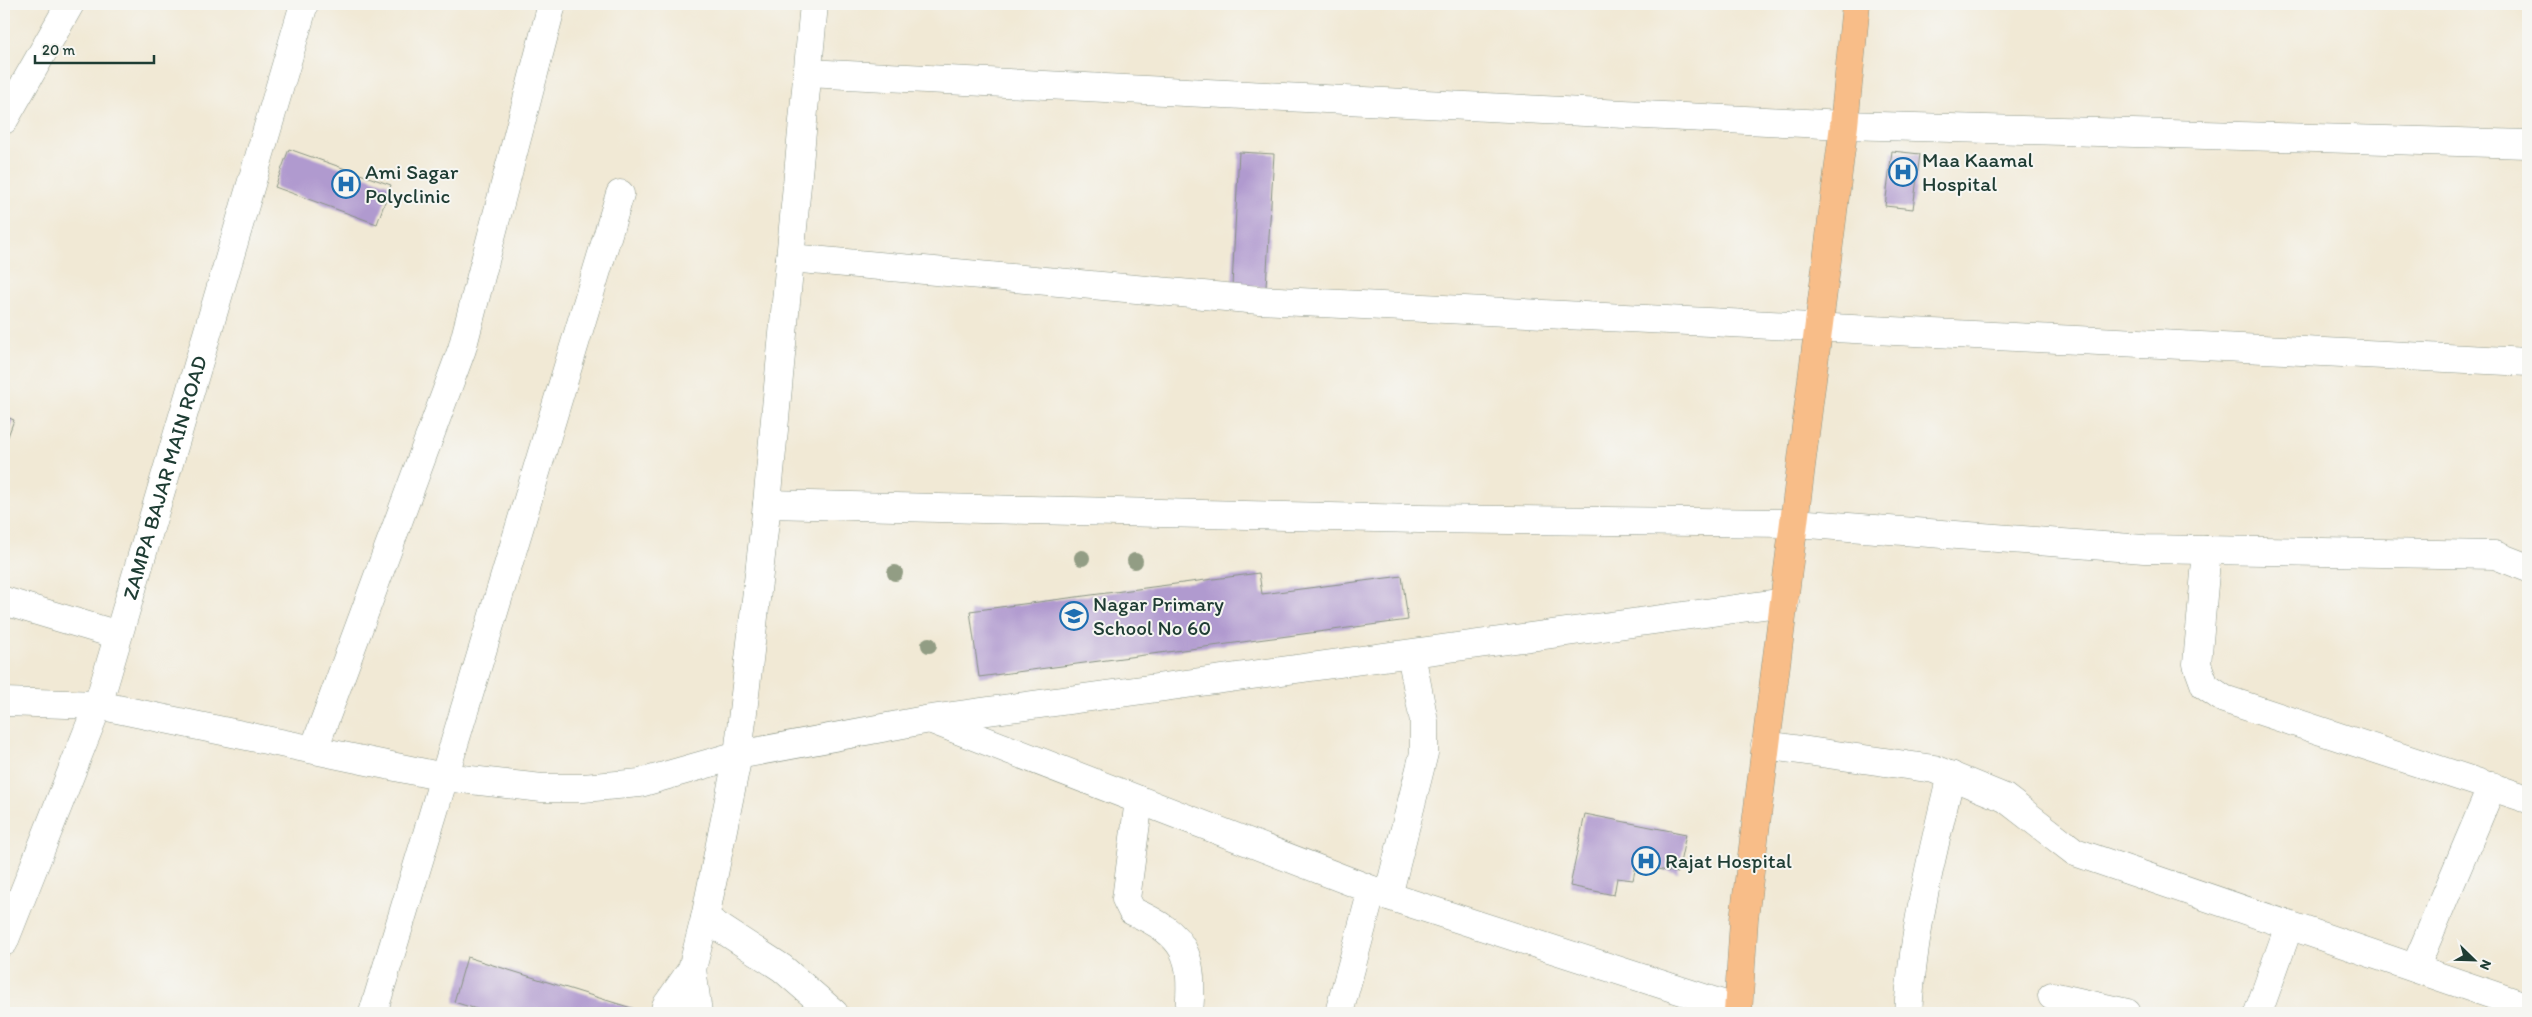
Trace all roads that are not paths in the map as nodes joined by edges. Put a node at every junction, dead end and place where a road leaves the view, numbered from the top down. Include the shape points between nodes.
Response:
1 (70, 4) edge
2 (304, 4) edge
3 (552, 4) edge
4 (814, 4) edge
5 (1856, 4) edge
6 (807, 73) junction
7 (5, 116) edge
8 (1844, 125) junction
9 (2528, 144) edge
10 (620, 194) dead end
11 (790, 258) junction
12 (1819, 327) junction
13 (2528, 362) edge
14 (767, 504) junction
15 (1796, 524) junction
16 (2207, 550) junction
17 (2528, 568) edge
18 (4, 601) edge
19 (1785, 602) junction
20 (118, 635) junction
21 (1411, 654) junction
22 (4, 702) edge
23 (98, 705) junction
24 (930, 719) junction
25 (1766, 745) junction
26 (314, 749) junction
27 (738, 755) junction
28 (1951, 775) junction
29 (444, 777) junction
30 (2492, 786) junction
31 (2528, 799) edge
32 (1139, 800) junction
33 (1380, 893) junction
34 (704, 918) junction
35 (2289, 926) junction
36 (4, 942) edge
37 (2415, 968) junction
38 (692, 969) junction
39 (2052, 996) dead end
40 (2528, 1008) edge
41 (1738, 1011) edge
42 (373, 1013) edge
43 (664, 1013) edge
44 (698, 1013) edge
45 (834, 1013) edge
46 (1189, 1013) edge
47 (1340, 1013) edge
48 (1908, 1013) edge
49 (2127, 1013) edge
50 (2258, 1013) edge

1 - 7 street
2 - 20 street, ZAMPA BAJAR MAIN ROAD
3 - 26 street via 462,350
4 - 6 street
5 - 8 main road
6 - 8 street
6 - 11 street
8 - 9 street
8 - 12 main road
10 - 29 street
11 - 12 street via 1259,300
11 - 14 street
12 - 13 street
12 - 15 main road
14 - 15 street
14 - 27 street
15 - 16 street via 2144,549
15 - 19 main road
16 - 17 street via 2494,555
16 - 30 street via 2197,664 2205,686 2224,699
18 - 20 street
19 - 21 street
19 - 25 main road
20 - 23 street, ZAMPA BAJAR MAIN ROAD
21 - 24 street
21 - 33 street via 1424,721 1424,753
22 - 23 street
23 - 26 street
23 - 36 street, ZAMPA BAJAR MAIN ROAD
24 - 27 street
24 - 32 street
25 - 28 street via 1934,769
25 - 41 main road via 1744,919
26 - 29 street
27 - 29 street via 640,782 583,788 542,788
27 - 34 street
28 - 35 street via 2005,798 2075,852
28 - 48 street via 1914,944
29 - 42 street
30 - 31 street
30 - 37 street
32 - 33 street
32 - 46 street via 1126,899 1132,911 1175,936 1186,956 1192,980
33 - 41 street
33 - 47 street
34 - 38 street
34 - 45 street via 782,968
35 - 37 street
35 - 50 street
37 - 40 street
38 - 43 street
38 - 44 street
39 - 49 street

